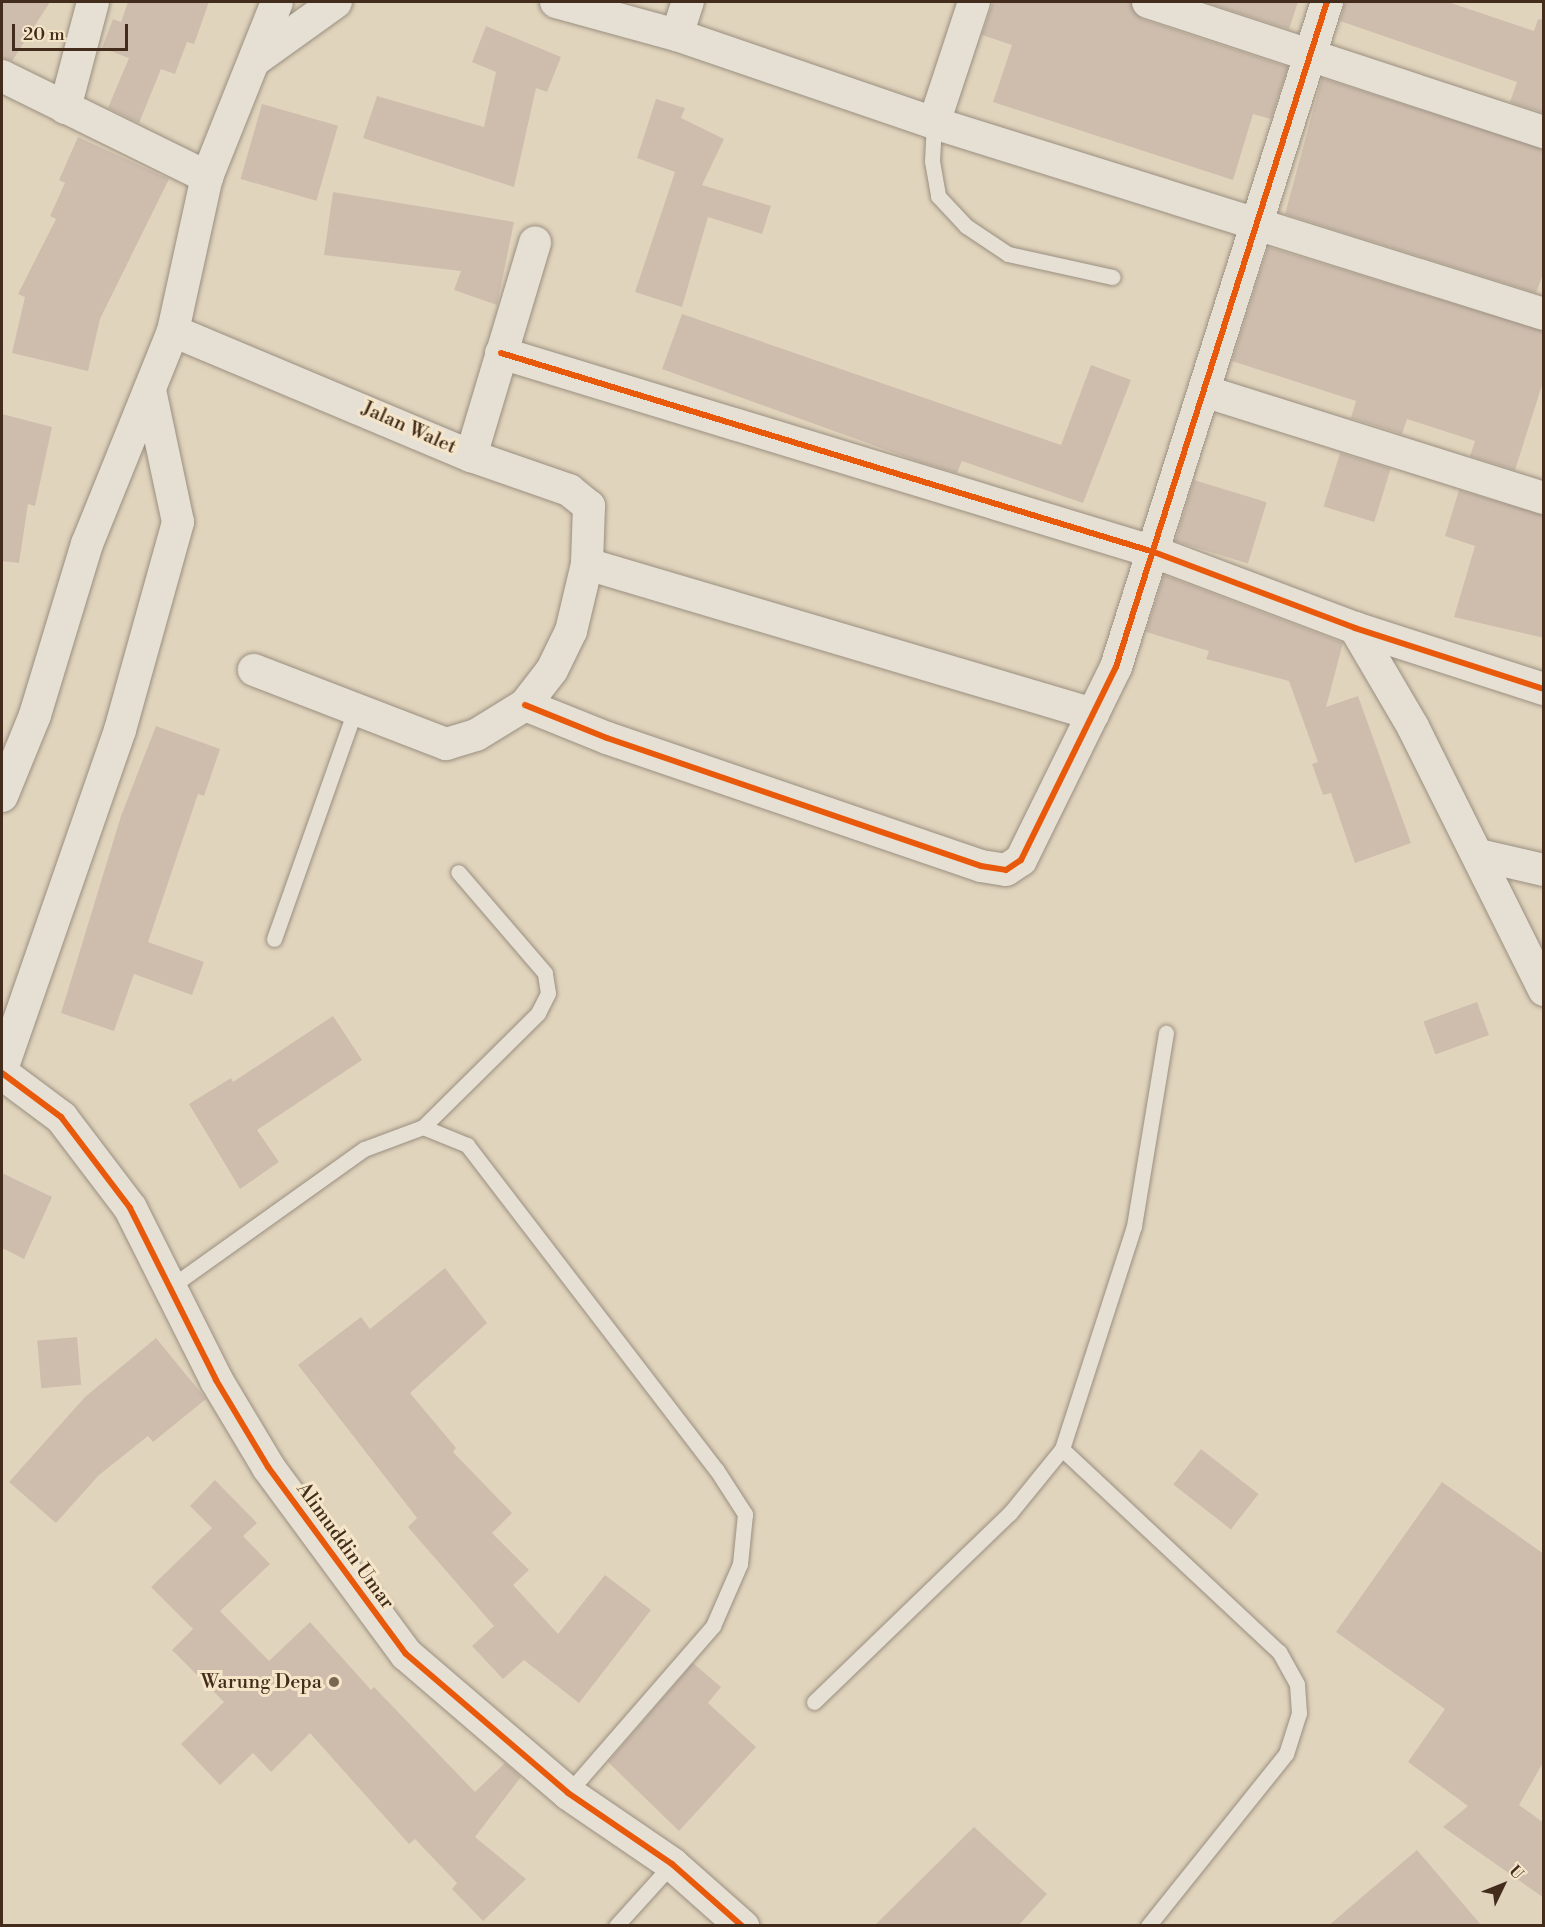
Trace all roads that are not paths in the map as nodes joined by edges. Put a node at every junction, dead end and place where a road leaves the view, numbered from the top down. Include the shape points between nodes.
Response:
1 (93, 2) edge
2 (277, 2) edge
3 (336, 2) edge
4 (556, 2) edge
5 (688, 2) edge
6 (974, 2) edge
7 (1148, 2) edge
8 (1328, 2) edge
9 (677, 35) junction
10 (258, 58) junction
11 (1310, 58) junction
12 (2, 76) edge
13 (65, 108) junction
14 (934, 123) junction
15 (1544, 132) edge
16 (207, 177) junction
17 (1256, 222) junction
18 (535, 242) dead end
19 (1113, 277) dead end
20 (1544, 314) edge
21 (173, 331) junction
22 (501, 353) junction
23 (150, 390) junction
24 (1204, 391) junction
25 (471, 456) junction
26 (1544, 498) edge
27 (1154, 552) junction
28 (588, 564) junction
29 (1355, 628) junction
30 (254, 670) dead end
31 (1544, 689) edge
32 (525, 705) junction
33 (355, 710) junction
34 (1094, 714) junction
35 (2, 796) edge
36 (1479, 855) junction
37 (1544, 870) edge
38 (458, 872) dead end
39 (274, 939) dead end
40 (1544, 990) edge
41 (1166, 1033) dead end
42 (2, 1071) edge
43 (423, 1127) junction
44 (169, 1288) junction
45 (1062, 1449) junction
46 (814, 1702) dead end
47 (568, 1793) junction
48 (672, 1864) junction
49 (616, 1926) edge
50 (742, 1926) edge
51 (1148, 1926) edge

1 - 13 street
2 - 10 street
3 - 10 street
4 - 9 street
5 - 9 street
6 - 14 street
7 - 11 street
8 - 11 street
9 - 14 street
10 - 16 street
11 - 15 street
11 - 17 street
12 - 13 street
13 - 16 street
14 - 17 street
14 - 19 lane via 932,161 938,196 966,226 1008,254
16 - 21 street
17 - 20 street
17 - 24 street
18 - 22 street
21 - 23 street
21 - 25 street, Jalan Walet
22 - 25 street
22 - 27 street
23 - 35 street via 87,544 35,715
23 - 42 street via 178,522 120,729
24 - 26 street
24 - 27 street
25 - 28 street, Jalan Walet via 584,499 589,506
27 - 29 street
27 - 34 street via 1116,667
28 - 32 street, Jalan Walet via 571,631 552,670
28 - 34 street
29 - 31 street
29 - 36 street
30 - 33 street
32 - 33 street via 476,735 446,744
32 - 34 street via 607,738 1006,870 1021,860
33 - 39 lane
36 - 37 street
36 - 40 street
38 - 43 lane via 545,973 548,993 538,1012
41 - 45 lane via 1134,1226
42 - 44 street, Alimuddin Umar via 61,1117 130,1208
43 - 44 lane via 364,1149
43 - 47 lane via 467,1145 716,1468 745,1514 740,1564 713,1626
44 - 47 street, Alimuddin Umar via 268,1467 365,1604 414,1662
45 - 46 lane via 1010,1514
45 - 51 lane via 1279,1652 1297,1684 1299,1713 1286,1754
47 - 48 street, Alimuddin Umar
48 - 49 lane
48 - 50 street, Alimuddin Umar

